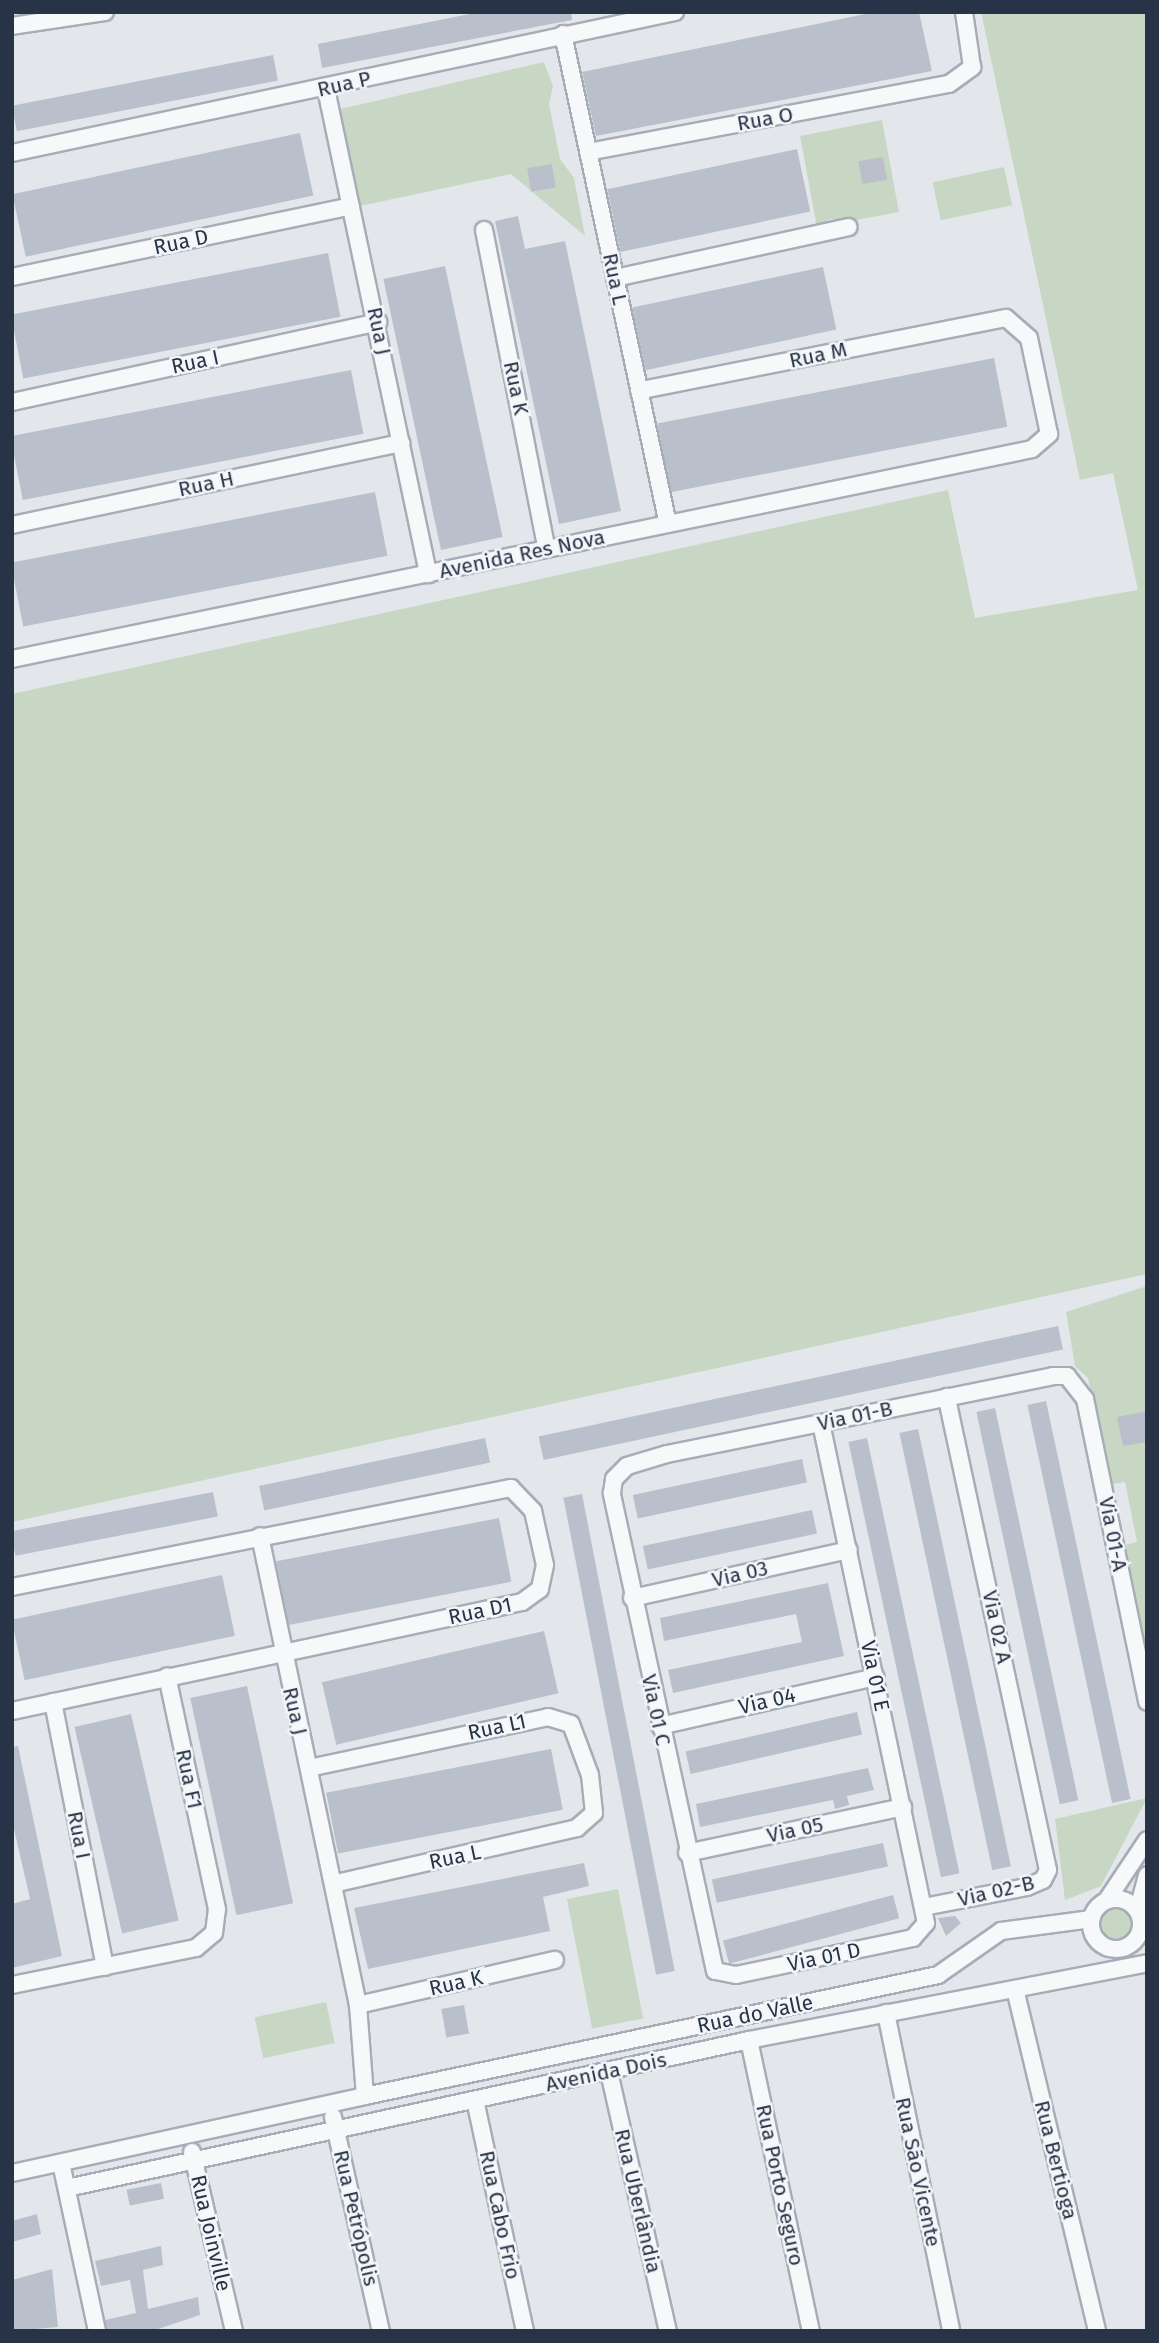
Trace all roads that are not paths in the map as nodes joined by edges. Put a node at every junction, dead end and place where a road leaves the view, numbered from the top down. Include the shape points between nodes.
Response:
1 (105, 12) edge
2 (674, 12) edge
3 (964, 12) edge
4 (12, 26) edge
5 (563, 34) junction
6 (326, 89) junction
7 (588, 152) junction
8 (12, 153) edge
9 (351, 206) junction
10 (849, 227) dead end
11 (484, 230) dead end
12 (12, 278) edge
13 (615, 278) junction
14 (378, 322) junction
15 (639, 391) junction
16 (12, 402) edge
17 (401, 443) junction
18 (1032, 449) joint
19 (668, 524) junction
20 (12, 525) edge
21 (546, 546) junction
22 (428, 574) junction
23 (12, 659) edge
24 (1063, 1375) joint
25 (947, 1397) junction
26 (821, 1423) junction
27 (647, 1459) joint
28 (260, 1536) junction
29 (849, 1550) junction
30 (12, 1587) edge
31 (632, 1598) junction
32 (282, 1654) junction
33 (167, 1676) junction
34 (875, 1677) junction
35 (53, 1702) junction
36 (1147, 1702) edge
37 (12, 1711) edge
38 (660, 1726) junction
39 (309, 1768) junction
40 (903, 1807) junction
41 (577, 1828) joint
42 (1147, 1840) edge
43 (687, 1853) junction
44 (1047, 1857) joint
45 (1147, 1875) edge
46 (333, 1884) junction
47 (1107, 1900) junction
48 (924, 1907) junction
49 (1142, 1917) edge
50 (1091, 1919) junction
51 (924, 1930) joint
52 (555, 1960) dead end
53 (1147, 1963) edge
54 (105, 1967) junction
55 (721, 1974) joint
56 (12, 1985) edge
57 (1015, 1989) junction
58 (358, 2005) junction
59 (886, 2013) junction
60 (749, 2040) junction
61 (609, 2072) junction
62 (365, 2096) junction
63 (475, 2100) junction
64 (330, 2105) junction
65 (335, 2127) junction
66 (188, 2136) junction
67 (194, 2160) junction
68 (61, 2163) junction
69 (12, 2173) edge
70 (67, 2188) junction
71 (97, 2331) edge
72 (234, 2331) edge
73 (381, 2331) edge
74 (525, 2331) edge
75 (668, 2331) edge
76 (811, 2331) edge
77 (951, 2331) edge
78 (1097, 2331) edge

1 - 4 street
2 - 5 street, Rua P
3 - 7 street, Rua O via 972,67 942,87
5 - 6 street, Rua P
5 - 7 street, Rua L
6 - 8 street, Rua P
6 - 9 street, Rua J
7 - 13 street, Rua L
9 - 12 street, Rua D
9 - 14 street, Rua J
10 - 13 street
11 - 21 street, Rua K
13 - 15 street, Rua L
14 - 16 street, Rua I
14 - 17 street, Rua J
15 - 18 street, Rua M via 998,318 1018,322 1033,350 1049,427 1048,439
15 - 19 street, Rua L
17 - 20 street, Rua H
17 - 22 street, Rua J
18 - 19 street, Avenida Res Nova
19 - 21 street, Avenida Res Nova
21 - 22 street, Avenida Res Nova
22 - 23 street, Avenida Res Nova
24 - 25 street, Via 01-B
24 - 36 street, Via 01-A via 1085,1399
25 - 26 street, Via 01-B
25 - 44 street, Via 02 A
26 - 27 street, Via 01-B
26 - 29 street, Via 01 E
27 - 31 street, Via 01 C via 622,1469 612,1488
28 - 30 street, Rua D1
28 - 32 street, Rua J
28 - 32 street, Rua D1 via 510,1488 526,1498 540,1537 544,1581 522,1602
29 - 31 street, Via 03
29 - 34 street, Via 01 E
31 - 38 street, Via 01 C
32 - 33 street, Rua D1
32 - 39 street, Rua J
33 - 35 street, Rua D1
33 - 54 street, Rua F1 via 217,1921 209,1942
34 - 38 street, Via 04
34 - 40 street, Via 01 E
35 - 37 street, Rua D1
35 - 54 street, Rua I
38 - 43 street, Via 01 C
39 - 41 street, Rua L1 via 564,1718 580,1740 594,1805 592,1816
39 - 46 street, Rua J
40 - 43 street, Via 05
40 - 48 street, Via 01 E
41 - 46 street, Rua L
42 - 47 street
43 - 55 street, Via 01 C via 710,1962
44 - 48 street, Via 02-B via 1046,1876 1039,1883
45 - 49 street
46 - 58 street, Rua J
47 - 49 street via 1124,1899
47 - 50 street
48 - 51 street, Via 01 E
49 - 50 street via 1136,1941 1113,1949 1094,1935
50 - 62 street, Rua do Valle via 995,1933 938,1975
51 - 55 street, Via 01 D via 913,1938
52 - 58 street, Rua K
53 - 57 street, Avenida Dois
54 - 56 street
57 - 59 street, Avenida Dois
57 - 78 street, Rua Bertioga
58 - 62 street, Rua J
59 - 60 street, Avenida Dois
59 - 77 street, Rua São Vicente
60 - 61 street, Avenida Dois
60 - 76 street, Rua Porto Seguro
61 - 63 street, Avenida Dois
61 - 75 street, Rua Uberlândia
62 - 64 street, Rua do Valle
63 - 65 street, Avenida Dois
63 - 74 street, Rua Cabo Frio
64 - 65 street, Rua Petrópolis
64 - 66 street, Rua do Valle
65 - 67 street, Avenida Dois
65 - 73 street, Rua Petrópolis
66 - 67 street, Rua Joinville
66 - 68 street, Rua do Valle
67 - 70 street, Avenida Dois
67 - 72 street, Rua Joinville
68 - 69 street, Rua do Valle
68 - 70 street
70 - 71 street

